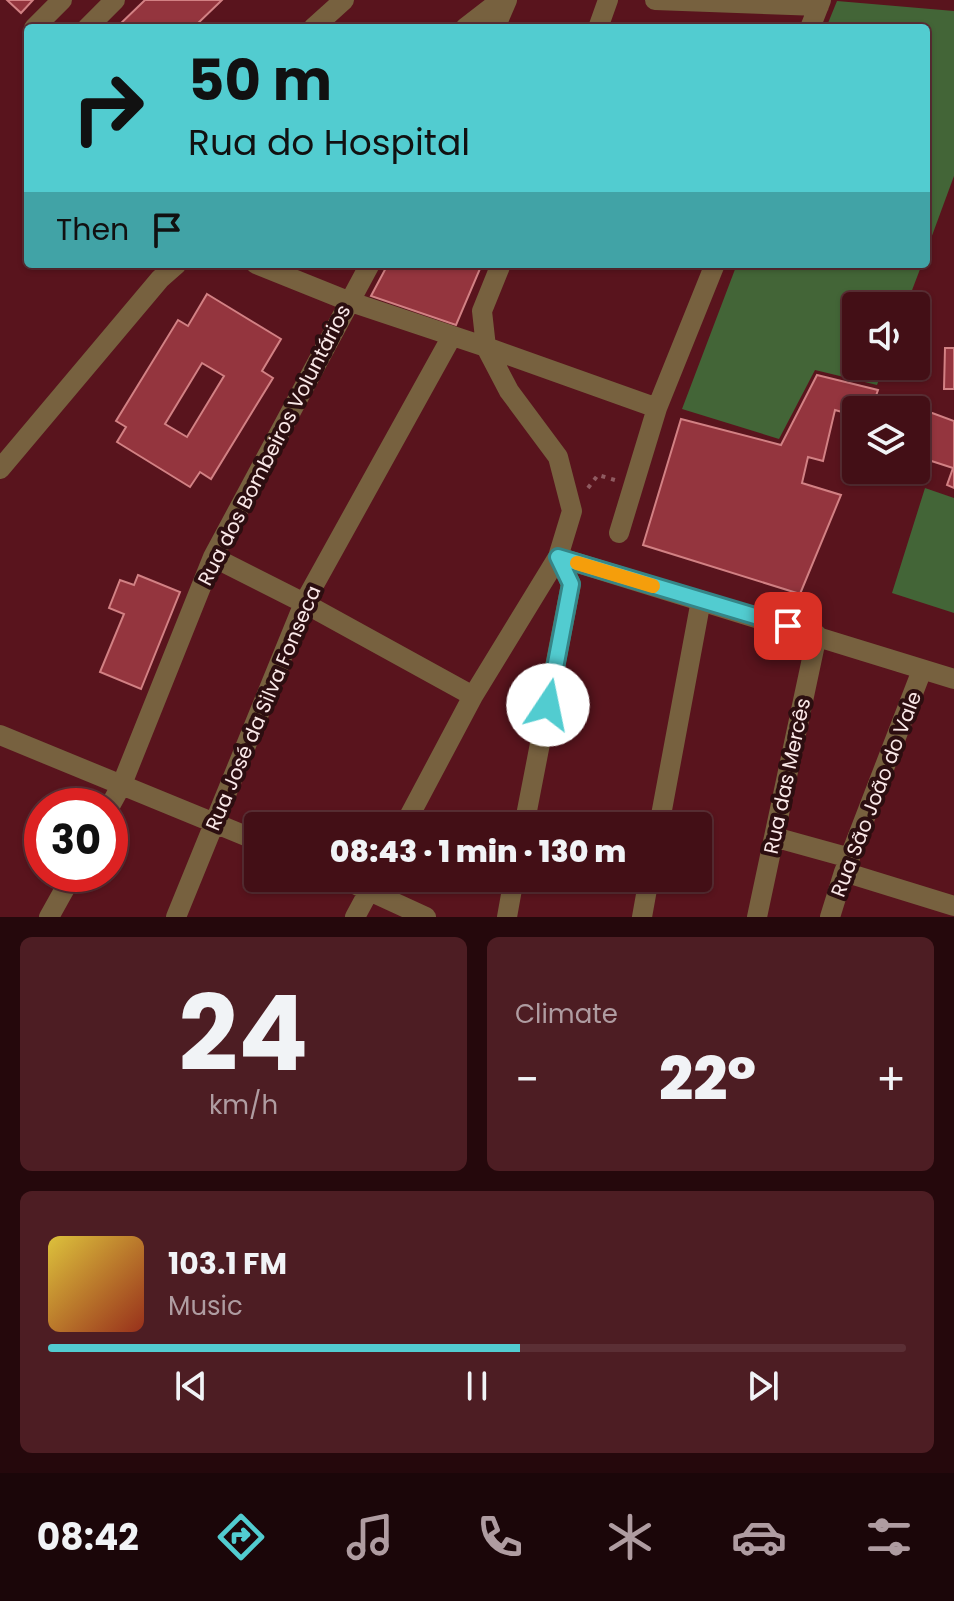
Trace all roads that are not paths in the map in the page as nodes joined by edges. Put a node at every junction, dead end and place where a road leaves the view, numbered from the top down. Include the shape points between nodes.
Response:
1 (62, 0) edge
2 (115, 0) edge
3 (344, 0) edge
4 (504, 0) edge
5 (608, 0) edge
6 (655, 0) edge
7 (669, 0) edge
8 (733, 2) edge
9 (820, 3) edge
10 (38, 24) edge
11 (91, 24) edge
12 (317, 24) edge
13 (471, 24) edge
14 (496, 24) edge
15 (599, 24) edge
16 (812, 24) edge
17 (172, 268) edge
18 (266, 268) edge
19 (368, 268) edge
20 (499, 268) edge
21 (713, 268) edge
22 (348, 301) junction
23 (452, 336) junction
24 (486, 347) junction
25 (657, 408) junction
26 (0, 469) edge
27 (619, 533) dead end
28 (213, 557) junction
29 (558, 557) junction
30 (701, 600) junction
31 (304, 603) junction
32 (817, 635) junction
33 (922, 670) junction
34 (954, 679) edge
35 (473, 696) junction
36 (0, 735) edge
37 (122, 784) junction
38 (120, 788) edge
39 (411, 812) edge
40 (527, 812) edge
41 (662, 812) edge
42 (215, 822) junction
43 (244, 835) edge
44 (774, 837) junction
45 (847, 865) junction
46 (63, 892) edge
47 (369, 892) edge
48 (386, 892) edge
49 (511, 892) edge
50 (646, 892) edge
51 (951, 907) edge
52 (49, 917) edge
53 (176, 917) edge
54 (355, 917) edge
55 (426, 917) edge
56 (507, 917) edge
57 (642, 917) edge
58 (757, 917) edge
59 (830, 917) edge

1 - 10 street
2 - 11 street
3 - 12 street
4 - 13 street
4 - 14 street
5 - 15 street
6 - 7 street
7 - 8 street
8 - 9 street
9 - 16 street
17 - 26 street
18 - 22 street
19 - 22 street, Rua dos Bombeiros Voluntários
20 - 24 street via 482,311
21 - 25 street
22 - 23 street
22 - 28 street, Rua dos Bombeiros Voluntários
23 - 24 street
23 - 31 street, Rua José da Silva Fonseca
24 - 25 street
24 - 29 street via 509,391 558,457 572,511
25 - 27 street
28 - 31 street
28 - 37 street, Rua dos Bombeiros Voluntários
29 - 30 street
29 - 35 street
29 - 40 street via 571,584
30 - 32 street
30 - 41 street
31 - 35 street
31 - 42 street, Rua José da Silva Fonseca
32 - 33 street
32 - 44 street, Rua das Mercês
33 - 34 street
33 - 45 street, Rua São João do Vale
35 - 39 street
36 - 37 street
37 - 38 street, Rua dos Bombeiros Voluntários
37 - 42 street
42 - 43 street
42 - 53 street, Rua José da Silva Fonseca
44 - 45 street
44 - 58 street, Rua das Mercês
45 - 51 street
45 - 59 street, Rua São João do Vale
46 - 52 street
47 - 54 street
48 - 55 street
49 - 56 street
50 - 57 street

